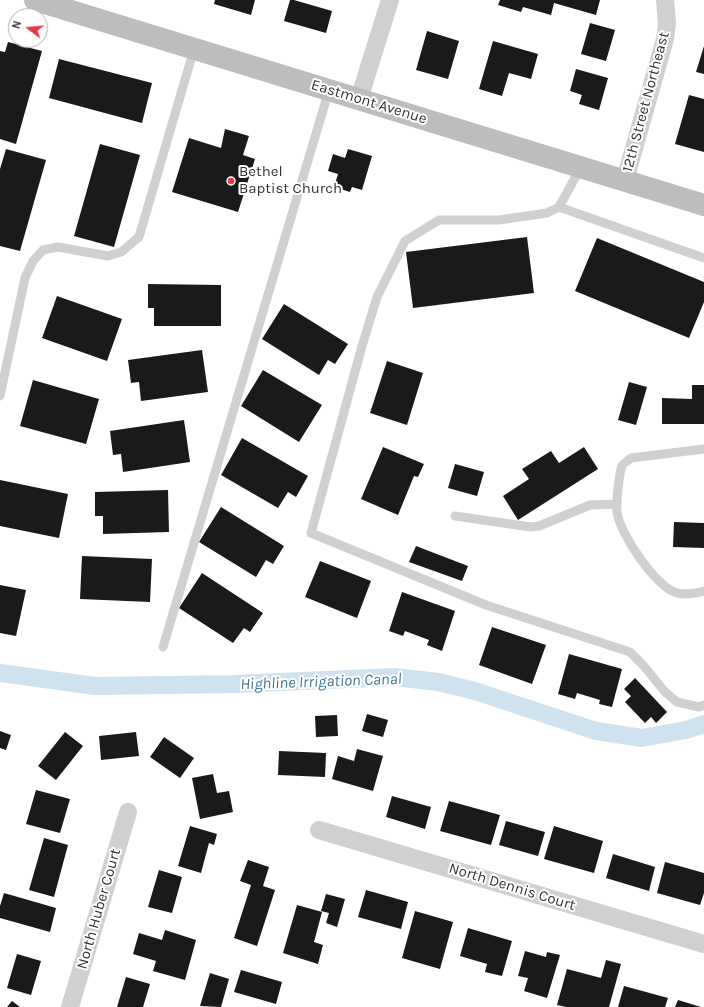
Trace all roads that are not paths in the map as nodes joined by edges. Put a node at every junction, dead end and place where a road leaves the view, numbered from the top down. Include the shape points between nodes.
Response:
1 (34, 0) edge
2 (390, 0) edge
3 (665, 0) edge
4 (194, 49) junction
5 (329, 90) junction
6 (359, 99) junction
7 (581, 167) junction
8 (625, 180) junction
9 (704, 205) edge
10 (559, 207) junction
11 (704, 258) edge
12 (0, 396) edge
13 (704, 449) edge
14 (617, 504) junction
15 (456, 516) dead end
16 (704, 591) edge
17 (163, 647) dead end
18 (704, 705) edge
19 (128, 812) dead end
20 (319, 830) dead end
21 (704, 944) edge
22 (70, 1007) edge

1 - 4 main road, Eastmont Avenue
2 - 6 street
3 - 8 street, 12th Street Northeast via 665,39
4 - 5 main road, Eastmont Avenue
4 - 12 lane via 139,237 121,252 108,256 58,246 43,250 33,261 25,278
5 - 6 main road, Eastmont Avenue
5 - 17 lane
6 - 7 main road, Eastmont Avenue
7 - 8 main road, Eastmont Avenue
7 - 10 lane
8 - 9 main road, Eastmont Avenue
10 - 11 lane
10 - 18 lane via 547,213 499,220 439,220 405,241 377,297 311,533 486,605 630,652 677,702 699,707
13 - 14 lane via 631,458 622,466
14 - 15 lane via 590,506 531,527
14 - 16 lane via 623,530 632,548 663,585 677,593 692,594
19 - 22 street, North Huber Court
20 - 21 street, North Dennis Court

